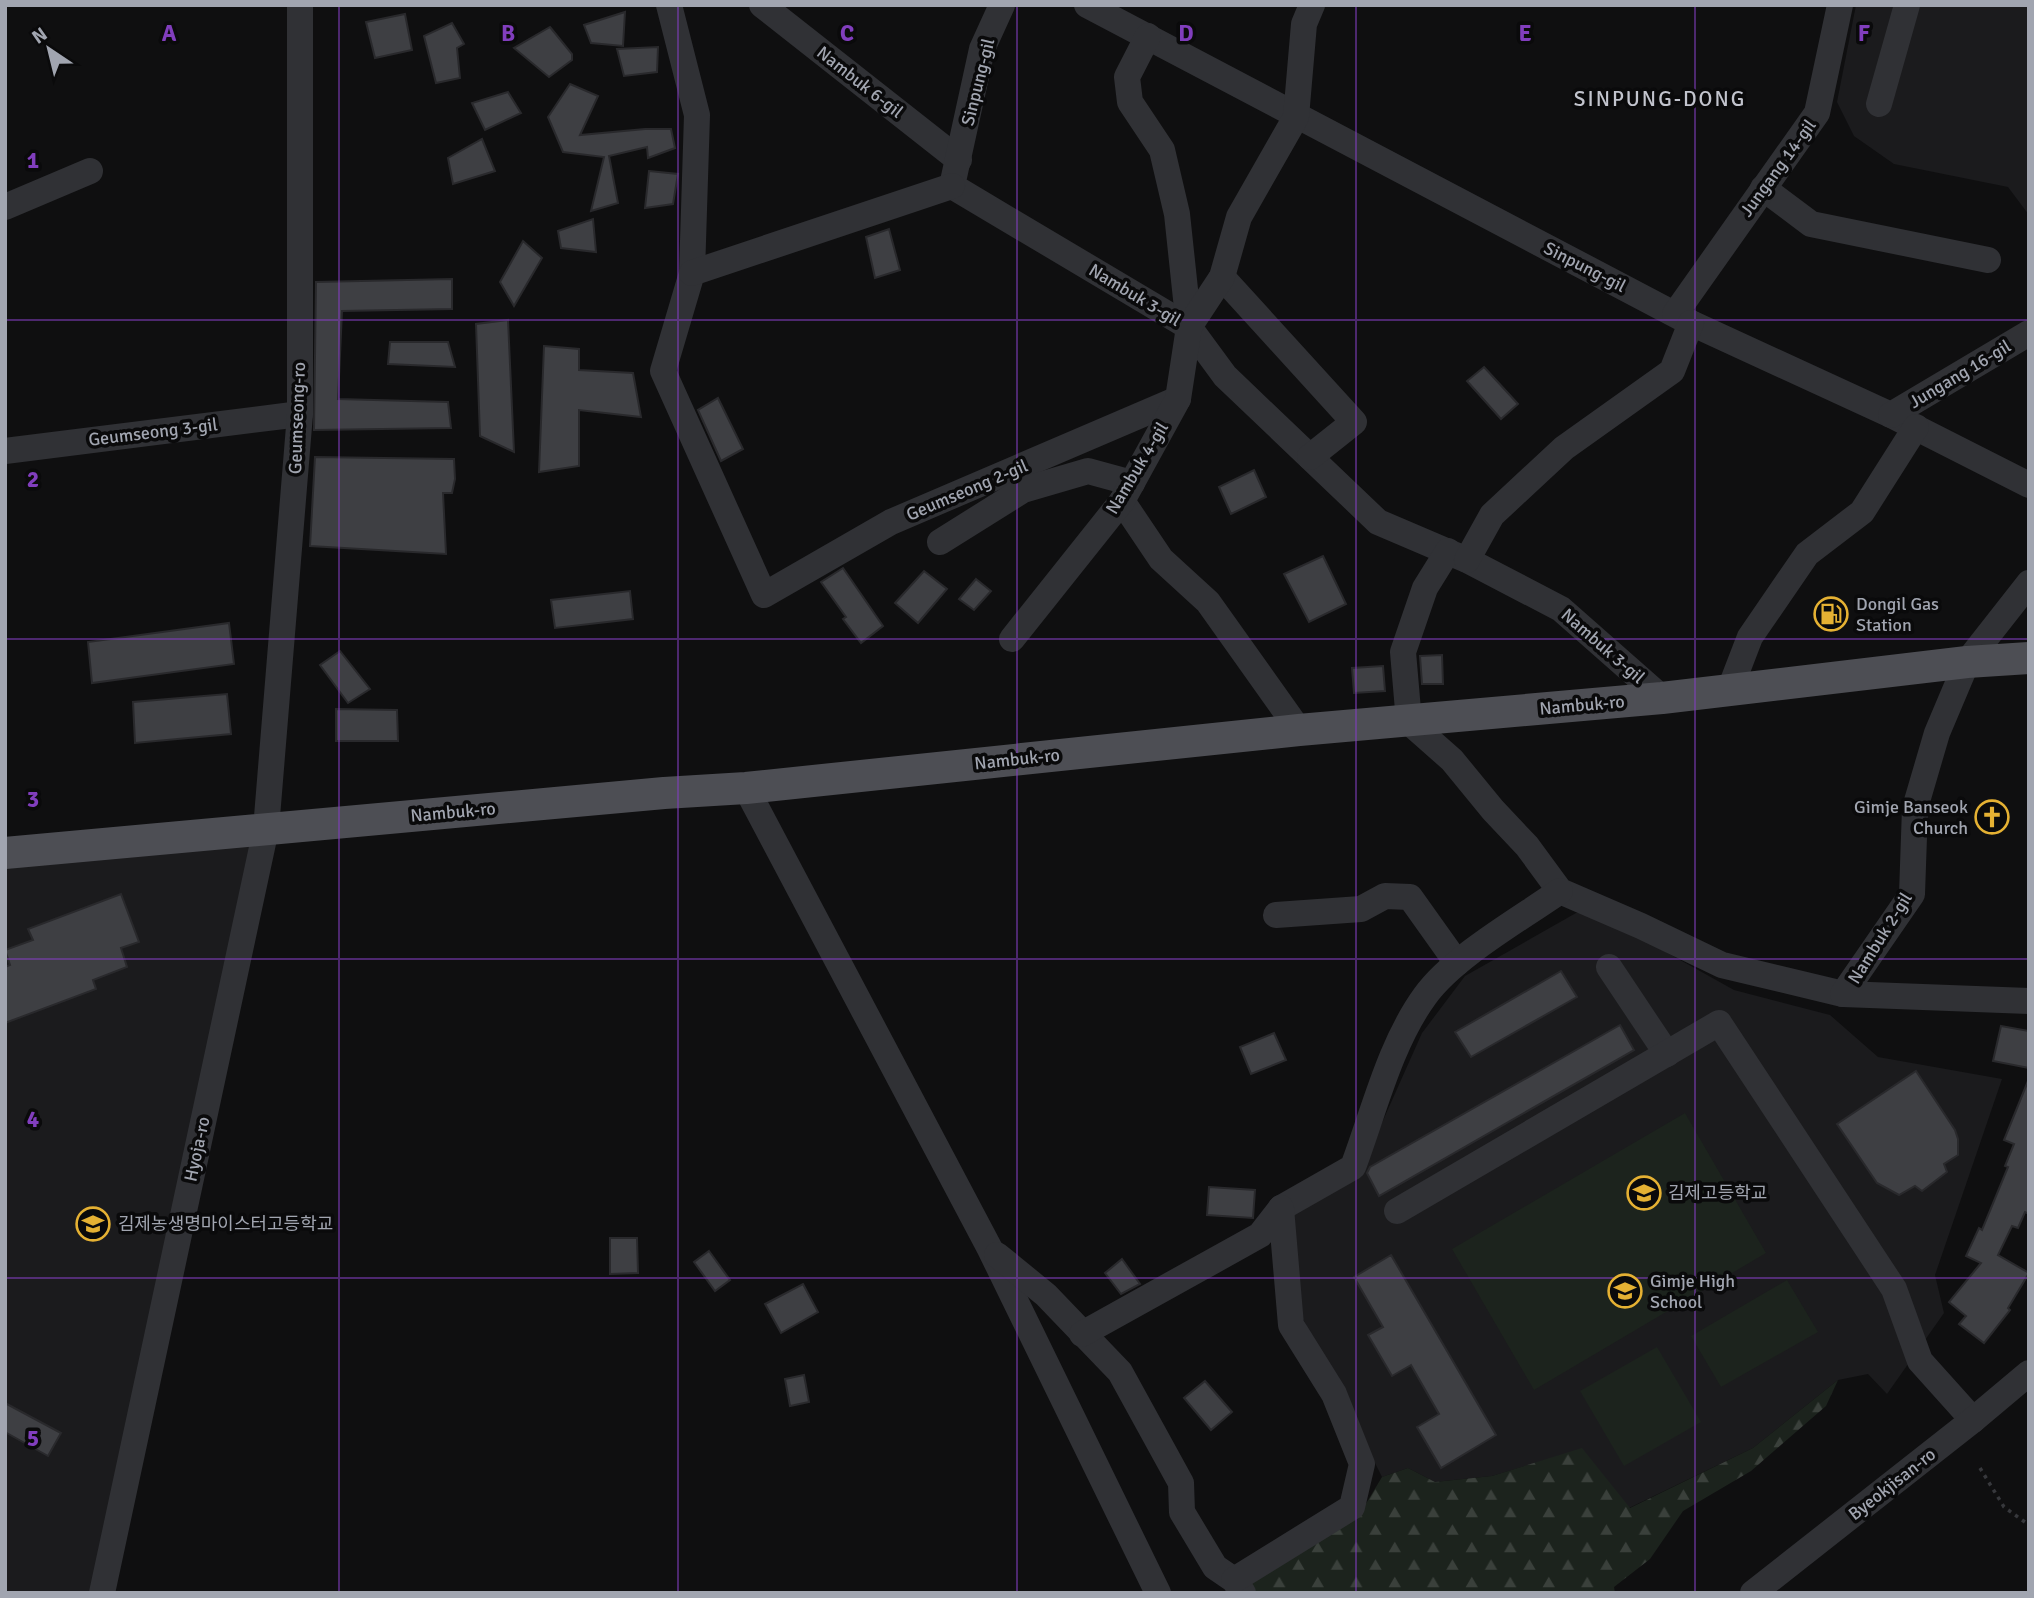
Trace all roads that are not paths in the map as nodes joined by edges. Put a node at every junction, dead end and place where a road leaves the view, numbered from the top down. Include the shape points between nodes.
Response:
1 (300, 5) edge
2 (669, 5) edge
3 (762, 5) edge
4 (1002, 5) edge
5 (1087, 5) edge
6 (1312, 5) edge
7 (1840, 5) edge
8 (1907, 5) edge
9 (1148, 36) junction
10 (1879, 104) dead end
11 (1296, 117) junction
12 (959, 160) junction
13 (90, 171) dead end
14 (952, 186) junction
15 (1763, 188) junction
16 (5, 208) edge
17 (1988, 260) dead end
18 (692, 273) junction
19 (1222, 277) junction
20 (1683, 318) junction
21 (1189, 327) junction
22 (2029, 333) edge
23 (1178, 399) junction
24 (300, 414) junction
25 (1891, 415) junction
26 (1916, 427) junction
27 (5, 451) edge
28 (1310, 457) junction
29 (2029, 485) edge
30 (1127, 492) junction
31 (940, 542) dead end
32 (1458, 556) junction
33 (2029, 583) edge
34 (1012, 639) dead end
35 (2029, 658) edge
36 (1967, 662) junction
37 (1730, 689) junction
38 (1662, 698) junction
39 (1409, 722) junction
40 (1299, 730) junction
41 (746, 788) junction
42 (266, 829) junction
43 (5, 853) edge
44 (1560, 891) junction
45 (1276, 915) dead end
46 (1457, 963) junction
47 (1609, 967) dead end
48 (1843, 994) junction
49 (2029, 1001) edge
50 (1667, 1054) junction
51 (1281, 1208) junction
52 (1397, 1211) dead end
53 (990, 1249) junction
54 (1082, 1334) junction
55 (2029, 1373) edge
56 (1973, 1420) junction
57 (1238, 1586) edge
58 (102, 1593) edge
59 (1157, 1593) edge
60 (1753, 1593) edge

1 - 24 street, Geumseong-ro
2 - 18 street via 697,115
3 - 12 street, Nambuk 6-gil
4 - 12 street, Sinpung-gil via 982,49
5 - 9 street, Sinpung-gil
6 - 11 street via 1304,24
7 - 15 street, Jungang 14-gil via 1817,113
8 - 10 street
9 - 11 street, Sinpung-gil
9 - 21 street via 1126,77 1129,102 1162,150 1177,214
11 - 19 street, Nambuk 4-gil via 1239,217
11 - 20 street, Sinpung-gil
12 - 14 street
13 - 16 street
14 - 18 street
14 - 21 street, Nambuk 3-gil
15 - 17 street via 1811,224
15 - 20 street, Jungang 14-gil
18 - 23 street, Geumseong 2-gil via 663,371 764,595 891,522
19 - 21 street, Nambuk 4-gil
19 - 28 street via 1354,422
20 - 25 street, Sinpung-gil
20 - 32 street via 1672,371 1564,448 1492,515
21 - 23 street, Nambuk 4-gil
21 - 28 street, Nambuk 3-gil via 1225,376
22 - 25 street, Jungang 16-gil
23 - 30 street, Nambuk 4-gil
24 - 27 street, Geumseong 3-gil
24 - 42 street, Geumseong-ro
25 - 26 street, Sinpung-gil
26 - 29 street, Sinpung-gil
26 - 37 street via 1862,512 1807,554 1750,637
28 - 32 street, Nambuk 3-gil via 1378,522
30 - 31 street via 1088,471 1023,490
30 - 34 street, Nambuk 4-gil
30 - 40 street via 1161,559 1208,601
32 - 38 street, Nambuk 3-gil via 1562,609
32 - 39 street via 1425,588 1403,652
33 - 36 street, Nambuk 2-gil
35 - 36 main road, Nambuk-ro
36 - 37 main road, Nambuk-ro
36 - 48 street, Nambuk 2-gil via 1937,733 1915,808 1912,894
37 - 38 main road, Nambuk-ro
38 - 39 main road, Nambuk-ro
39 - 40 main road, Nambuk-ro
39 - 44 street via 1452,760
40 - 41 main road, Nambuk-ro
41 - 42 main road, Nambuk-ro
41 - 53 street
42 - 43 main road, Nambuk-ro
42 - 58 street, Hyoja-ro
44 - 46 street
44 - 48 street via 1722,965
45 - 46 street via 1361,908 1385,896 1410,897
46 - 51 street via 1427,994 1403,1031 1353,1167
47 - 50 street
48 - 49 street, Nambuk 2-gil
50 - 52 street
50 - 56 street via 1719,1023 1894,1289 1920,1361
51 - 54 street via 1260,1235
51 - 57 street via 1291,1325 1334,1394 1362,1464 1352,1507
53 - 54 street via 1046,1295
53 - 59 street
54 - 57 street via 1120,1372 1181,1483 1182,1512 1215,1567
55 - 56 street, Byeokjisan-ro
56 - 60 street, Byeokjisan-ro

